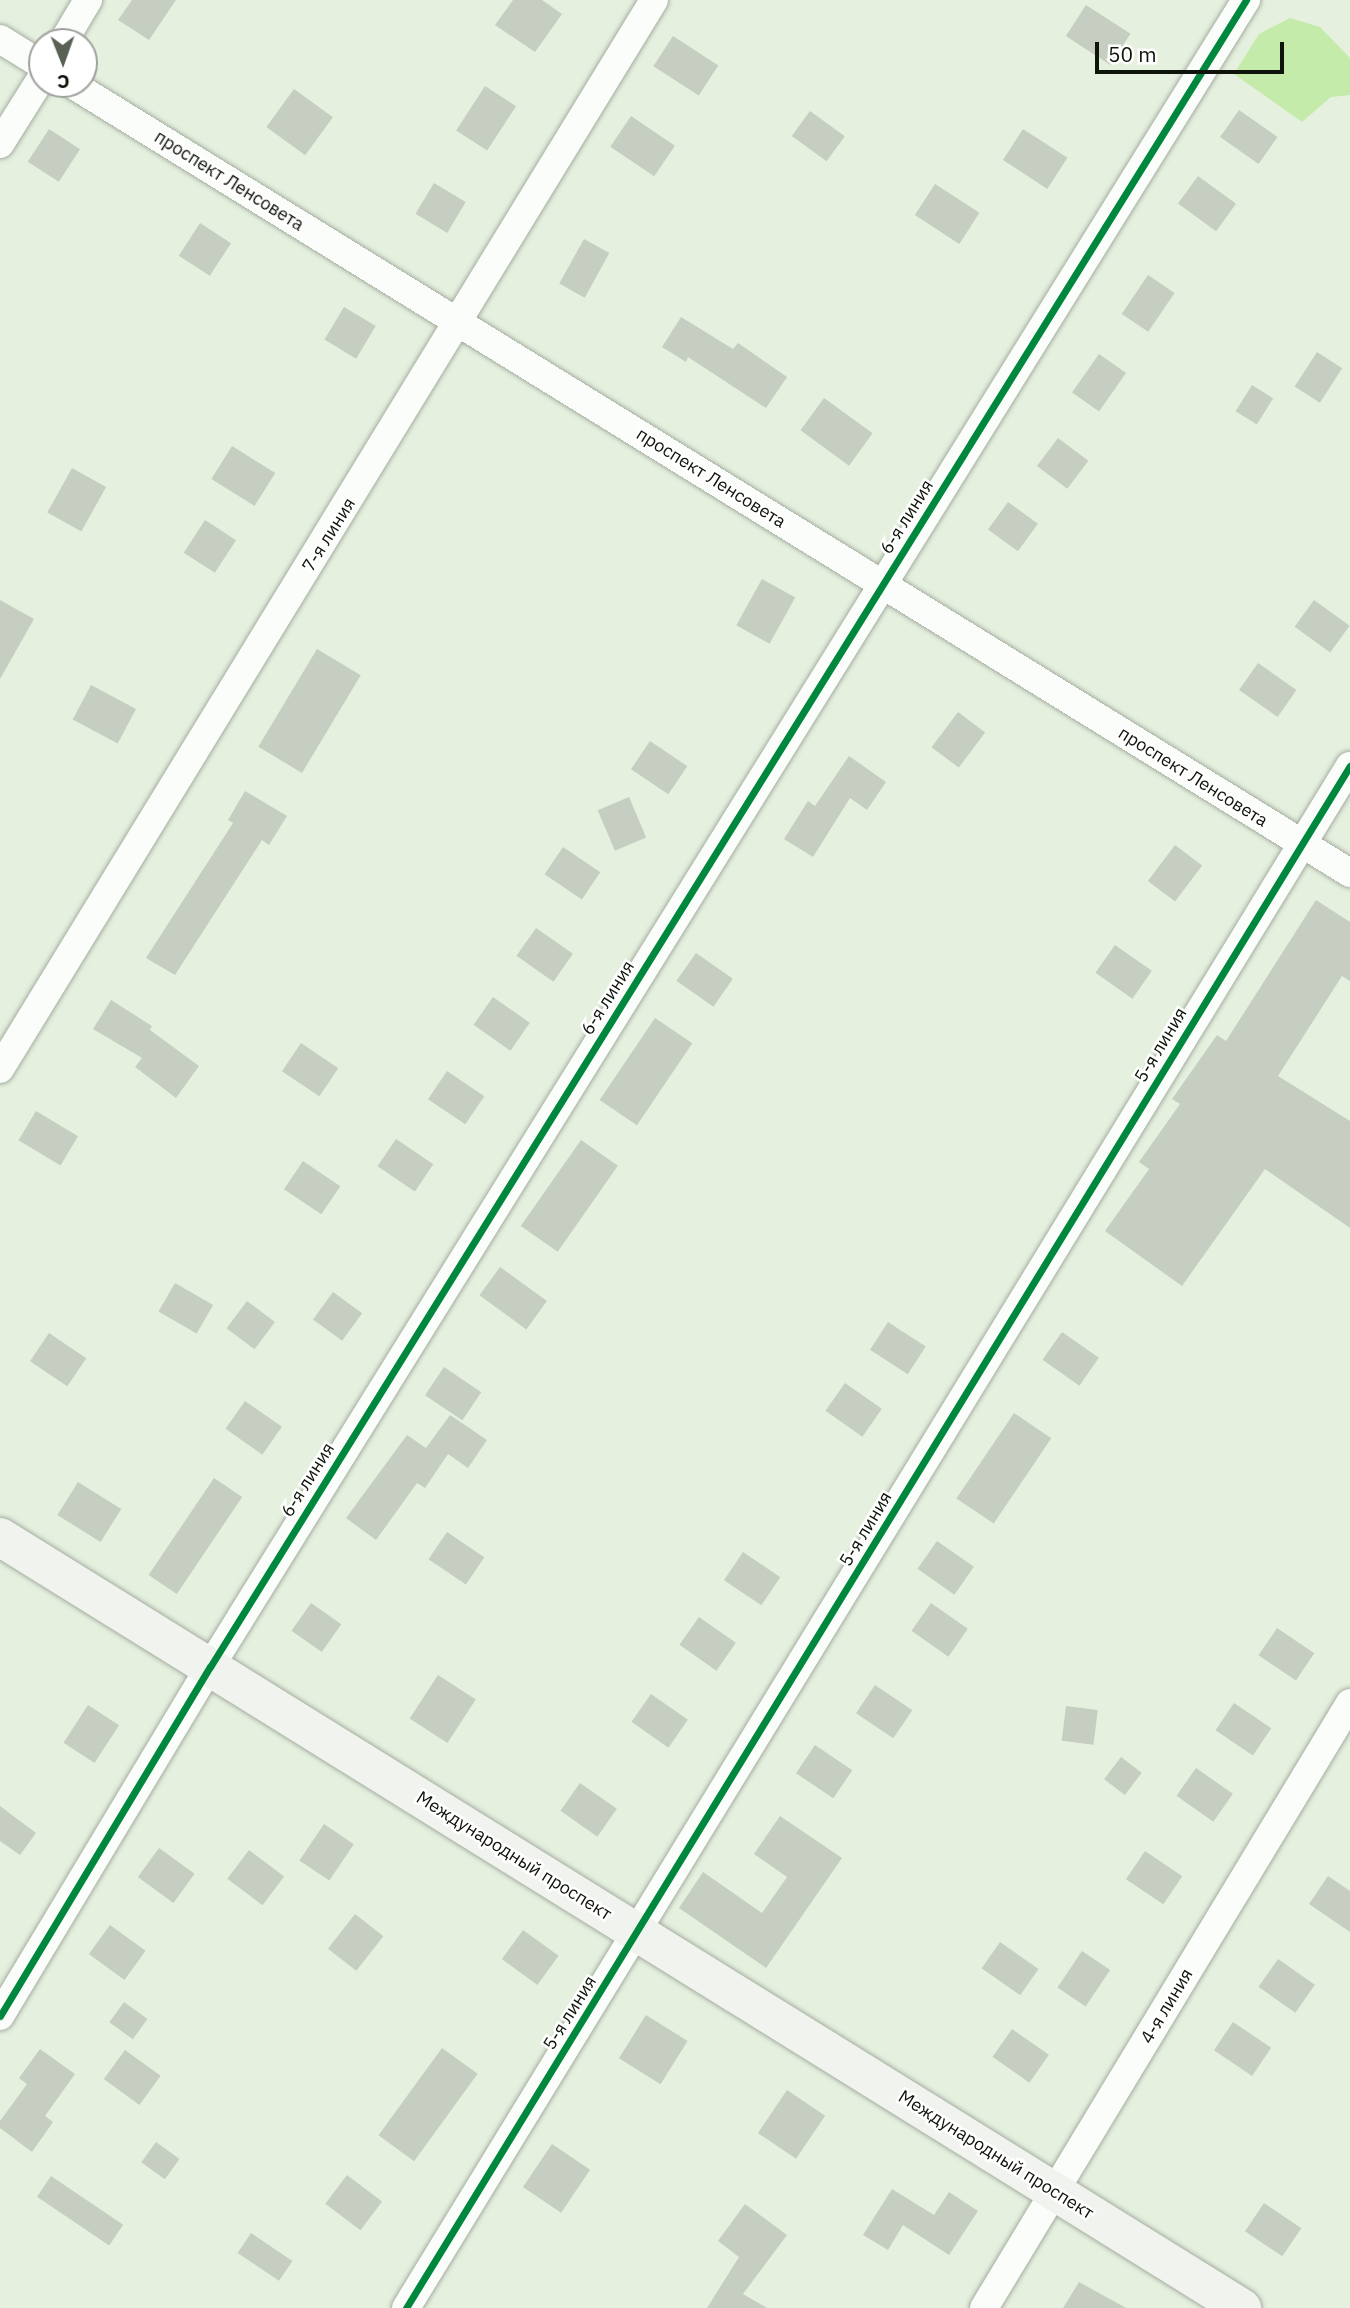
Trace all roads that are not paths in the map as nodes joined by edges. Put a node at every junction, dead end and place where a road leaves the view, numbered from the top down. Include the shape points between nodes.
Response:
1 (88, 0) edge
2 (654, 0) edge
3 (1246, 0) edge
4 (71, 28) edge
5 (0, 39) edge
6 (28, 56) edge
7 (29, 98) edge
8 (95, 98) edge
9 (0, 144) edge
10 (460, 323) junction
11 (884, 585) junction
12 (1350, 766) edge
13 (1302, 844) junction
14 (1350, 873) edge
15 (0, 1069) edge
16 (0, 1537) edge
17 (210, 1667) junction
18 (1350, 1703) edge
19 (638, 1933) junction
20 (0, 2016) edge
21 (1055, 2192) junction
22 (407, 2308) edge
23 (984, 2308) edge
24 (1242, 2308) edge

1 - 4 street
2 - 10 street, 7-я линия
3 - 11 street, 6-я линия
5 - 6 street
7 - 9 street
8 - 10 street, проспект Ленсовета
10 - 11 street, проспект Ленсовета
10 - 15 street, 7-я линия
11 - 13 street, проспект Ленсовета
11 - 17 street, 6-я линия
12 - 13 street, 5-я линия
13 - 14 street, проспект Ленсовета
13 - 19 street, 5-я линия
16 - 17 street, Международный проспект
17 - 19 street, Международный проспект
17 - 20 street, 6-я линия
18 - 21 street, 4-я линия
19 - 21 street, Международный проспект
19 - 22 street, 5-я линия
21 - 23 street, 4-я линия
21 - 24 street, Международный проспект

